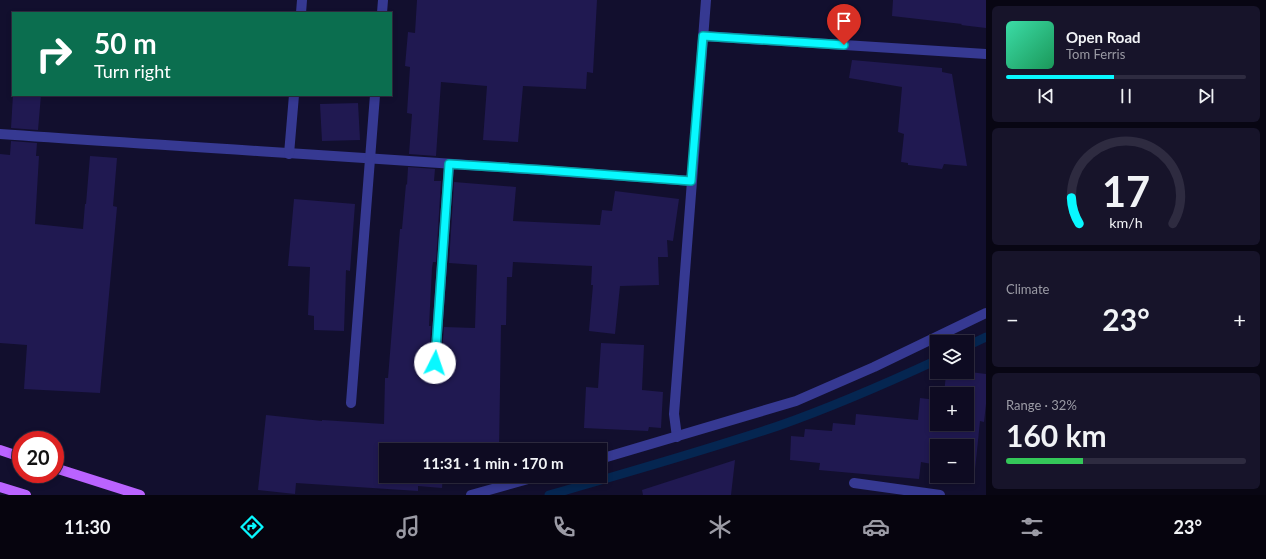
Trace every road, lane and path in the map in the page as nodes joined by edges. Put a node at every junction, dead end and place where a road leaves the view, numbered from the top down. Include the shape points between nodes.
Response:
1 (302, 0) edge
2 (384, 0) edge
3 (706, 0) edge
4 (301, 12) edge
5 (382, 12) edge
6 (703, 36) junction
7 (986, 54) edge
8 (294, 96) edge
9 (375, 96) edge
10 (0, 134) edge
11 (289, 154) junction
12 (369, 159) junction
13 (449, 164) junction
14 (691, 181) junction
15 (986, 313) edge
16 (435, 363) dead end
17 (351, 403) dead end
18 (677, 437) junction
19 (0, 450) edge
20 (12, 454) edge
21 (607, 457) edge
22 (64, 471) edge
23 (514, 483) edge
24 (854, 483) dead end
25 (0, 487) edge
26 (26, 495) edge
27 (140, 495) edge
28 (471, 495) edge
29 (940, 495) edge

1 - 4 street
2 - 5 street
3 - 6 street
6 - 7 street
6 - 14 street
8 - 11 street
9 - 12 street
10 - 11 street
11 - 12 street
12 - 13 street
12 - 17 street
13 - 14 street
13 - 16 street
14 - 18 street via 674,414
15 - 18 street via 796,401
18 - 21 street
19 - 20 main road
22 - 27 main road
23 - 28 street
24 - 29 street
25 - 26 main road

